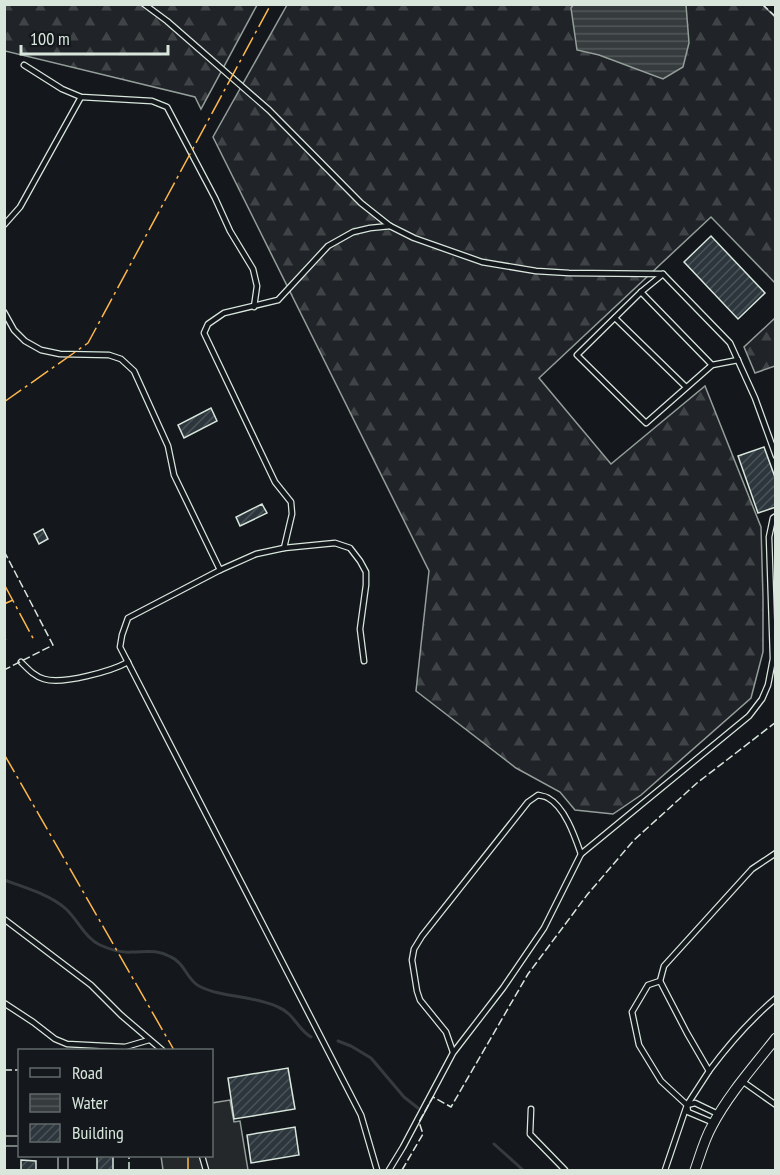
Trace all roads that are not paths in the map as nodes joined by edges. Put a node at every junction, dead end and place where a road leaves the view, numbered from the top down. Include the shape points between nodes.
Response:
1 (144, 4) edge
2 (24, 66) dead end
3 (81, 97) junction
4 (4, 225) edge
5 (390, 226) junction
6 (663, 274) junction
7 (641, 292) junction
8 (254, 306) junction
9 (4, 312) edge
10 (615, 318) junction
11 (738, 360) junction
12 (712, 365) junction
13 (686, 387) junction
14 (776, 456) edge
15 (776, 516) edge
16 (284, 548) junction
17 (220, 570) junction
18 (364, 661) dead end
19 (21, 662) dead end
20 (128, 662) junction
21 (776, 853) edge
22 (581, 854) junction
23 (4, 919) edge
24 (660, 981) junction
25 (776, 998) edge
26 (4, 1003) edge
27 (776, 1038) edge
28 (149, 1040) junction
29 (161, 1049) edge
30 (453, 1053) junction
31 (709, 1071) junction
32 (742, 1081) junction
33 (687, 1105) junction
34 (776, 1105) edge
35 (531, 1109) dead end
36 (716, 1118) junction
37 (377, 1170) edge
38 (389, 1170) edge
39 (565, 1170) edge
40 (665, 1170) edge
41 (695, 1170) edge

1 - 5 lane via 269,110 361,203
2 - 3 lane
3 - 4 lane via 20,207
3 - 8 lane via 152,101 166,107 253,269 257,286
5 - 6 lane via 493,264 569,273
5 - 8 lane via 353,232 328,246 278,300
6 - 7 lane
6 - 11 lane via 730,343
7 - 10 lane
7 - 12 lane
8 - 16 lane via 224,313 208,324 204,333 275,482 291,502
9 - 17 lane via 14,330 41,350 109,355 121,359 134,371 168,446 174,475
10 - 13 lane
10 - 13 lane via 577,355 646,423
11 - 12 lane
11 - 14 lane
12 - 13 lane
15 - 22 lane via 769,537 773,659 762,699 749,716
16 - 17 lane via 256,554
16 - 18 lane via 335,543 350,548 360,561 366,572 360,629
17 - 20 lane via 128,618 120,648
19 - 20 lane via 32,673 57,680
20 - 37 lane via 361,1115
21 - 24 lane via 752,869 664,966
22 - 30 lane via 544,928
22 - 30 lane via 561,811 549,798 538,795 528,802 422,936 412,960 417,991 446,1032
23 - 28 lane via 91,985
24 - 31 lane
24 - 33 lane via 648,985 632,1012 639,1045 661,1081
25 - 31 lane via 732,1041
26 - 28 lane via 67,1044 125,1047
27 - 32 street
28 - 29 lane
30 - 38 lane
31 - 33 lane
32 - 34 lane
32 - 36 street
33 - 36 lane via 695,1103
33 - 36 lane via 688,1112
33 - 40 lane
35 - 39 lane via 530,1134
36 - 41 street

